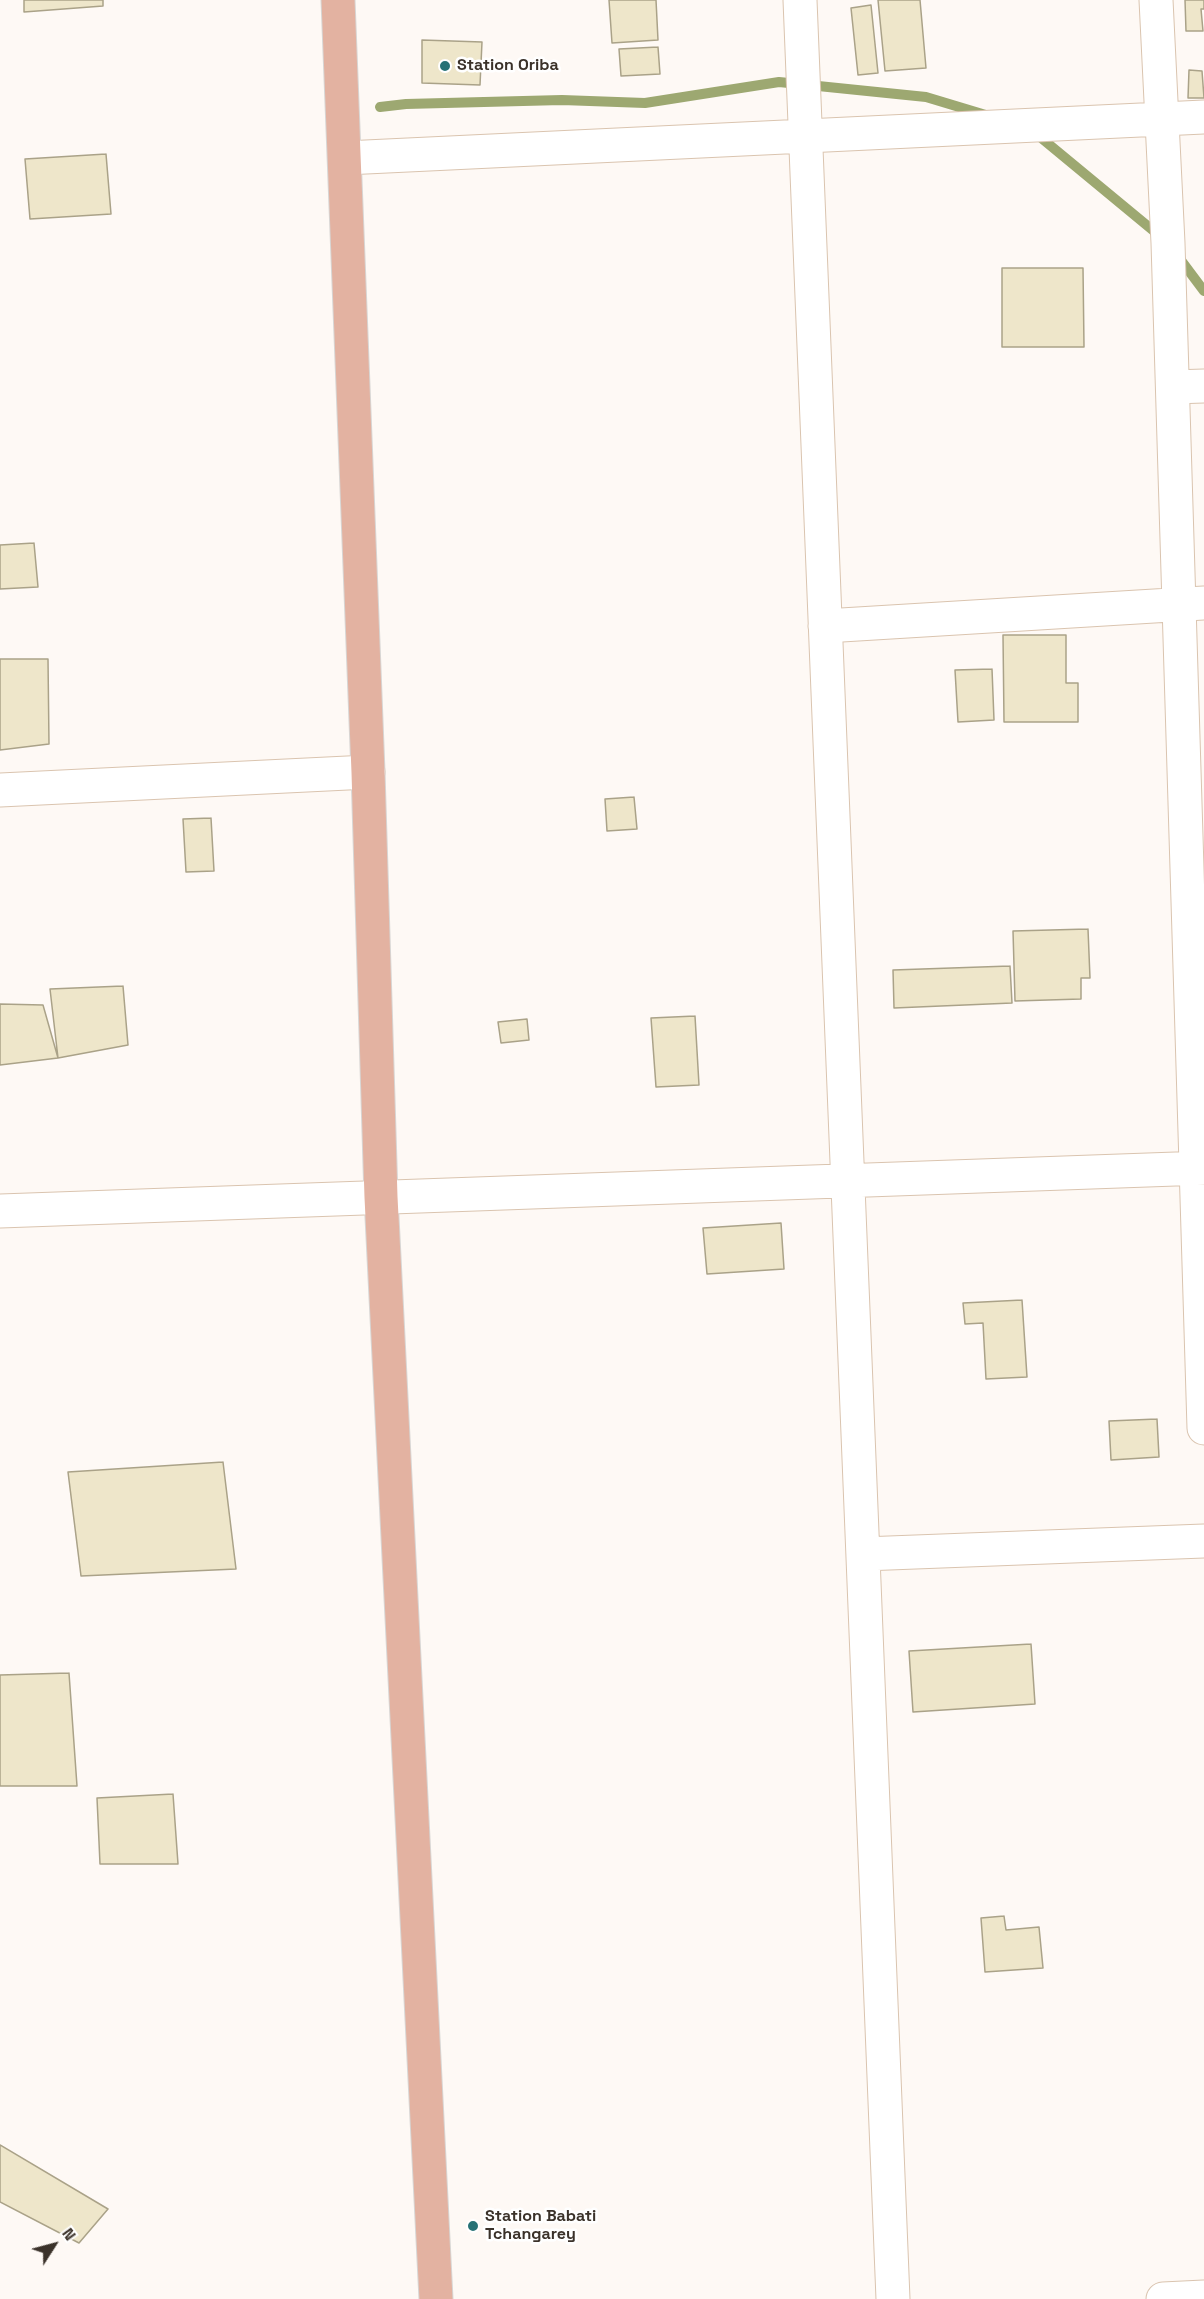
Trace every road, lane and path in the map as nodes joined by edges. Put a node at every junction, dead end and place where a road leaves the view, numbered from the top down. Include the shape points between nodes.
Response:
1 (338, 0) edge
2 (800, 0) edge
3 (1156, 0) edge
4 (1204, 117) edge
5 (1162, 119) junction
6 (805, 136) junction
7 (345, 158) junction
8 (1188, 387) edge
9 (1192, 604) edge
10 (825, 626) junction
11 (368, 772) junction
12 (0, 790) edge
13 (1196, 866) edge
14 (1200, 1169) edge
15 (848, 1181) junction
16 (381, 1197) junction
17 (0, 1211) edge
18 (1204, 1428) edge
19 (1204, 1541) edge
20 (863, 1554) junction
21 (1204, 2297) edge
22 (436, 2299) edge
23 (893, 2299) edge
24 (1163, 2299) edge

1 - 7 main road
2 - 6 street
3 - 5 street
4 - 5 street
5 - 6 street
5 - 8 street
6 - 7 street
6 - 10 street
7 - 11 main road
8 - 9 street
9 - 10 street
9 - 13 street
10 - 15 street
11 - 12 street
11 - 16 main road
13 - 14 street
14 - 15 street
14 - 18 street
15 - 16 street
15 - 20 street
16 - 17 street
16 - 22 main road
19 - 20 street
20 - 23 street
21 - 24 street

